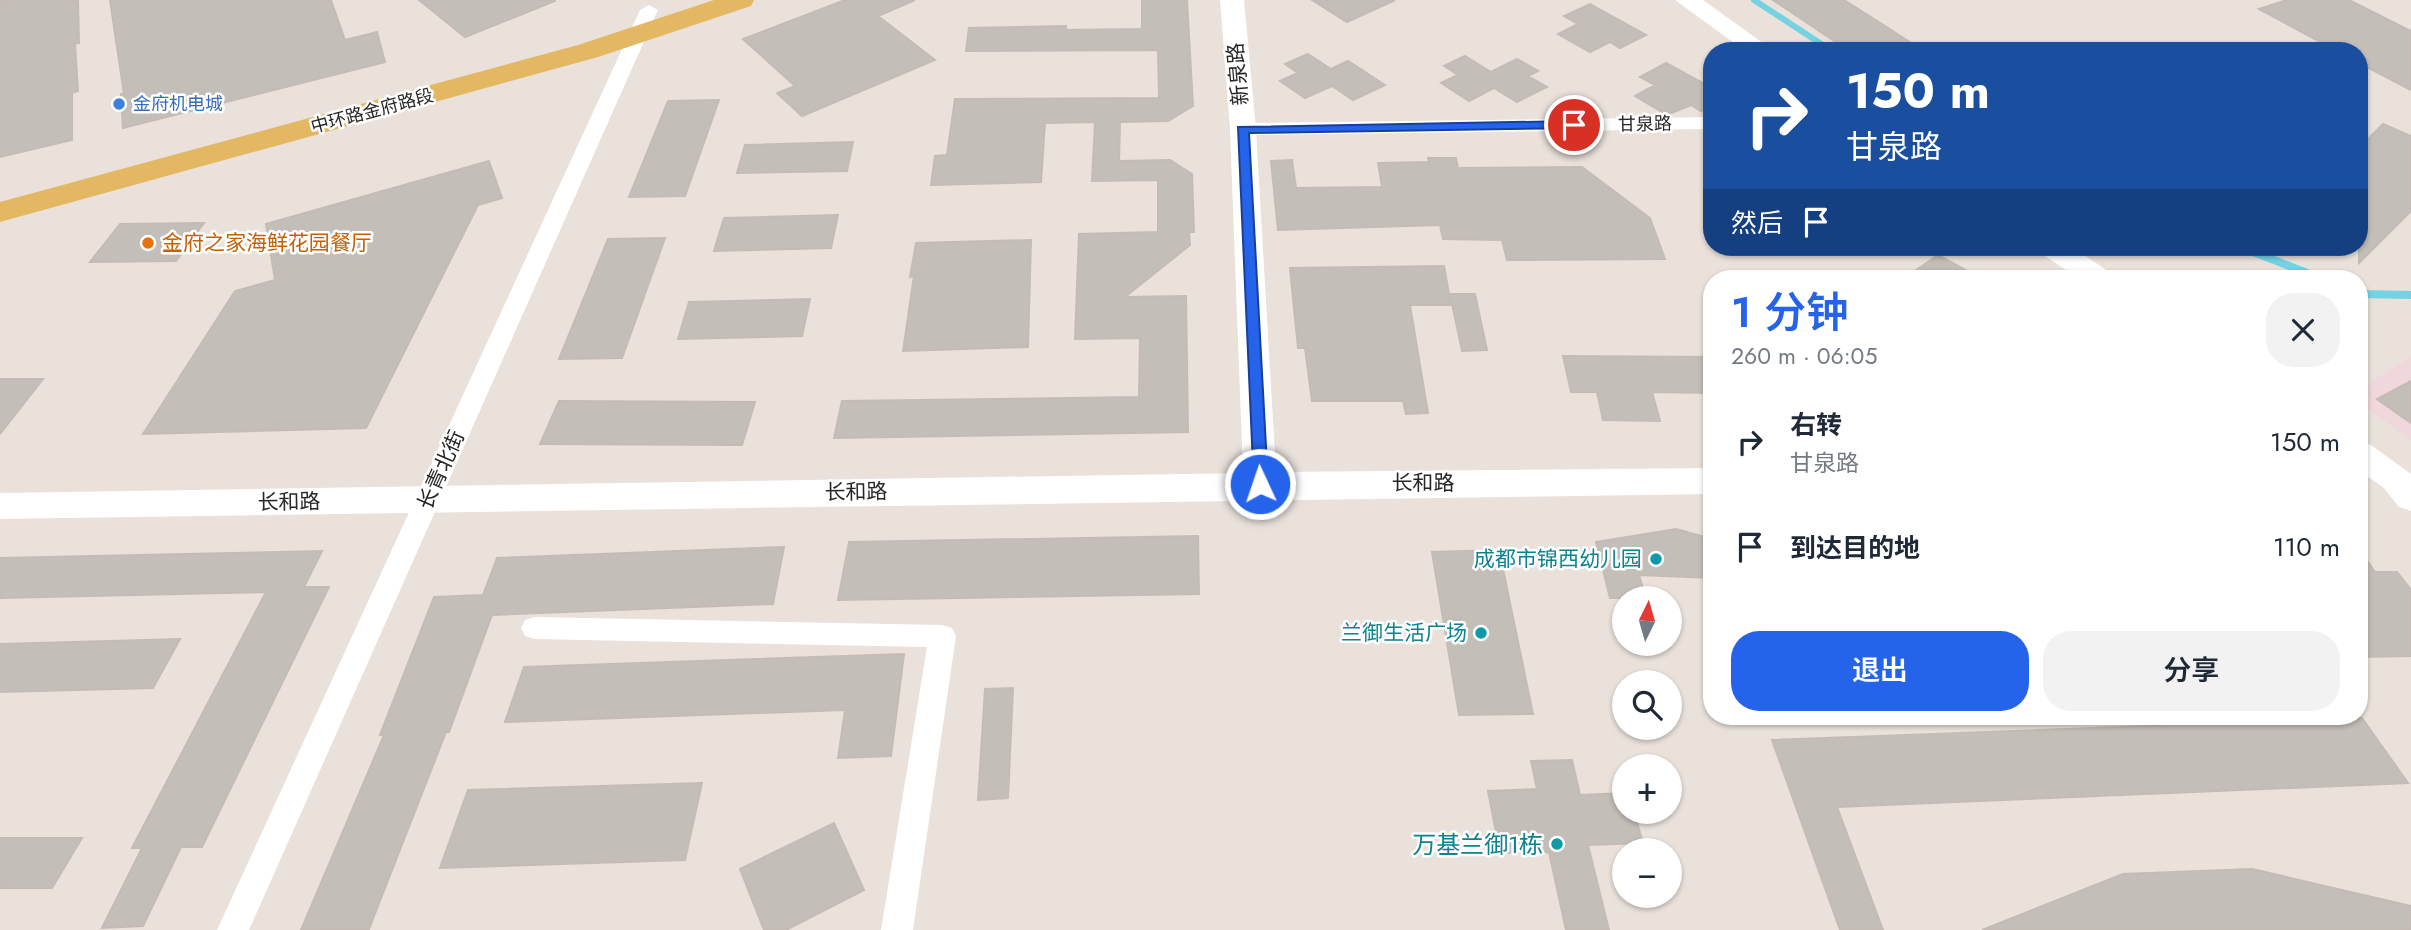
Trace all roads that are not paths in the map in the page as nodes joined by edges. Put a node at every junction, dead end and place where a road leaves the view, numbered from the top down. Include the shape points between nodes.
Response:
1 (678, 0) edge
2 (741, 0) edge
3 (1232, 0) edge
4 (1687, 0) edge
5 (643, 22) junction
6 (1749, 42) edge
7 (1703, 123) edge
8 (1243, 129) junction
9 (0, 186) edge
10 (0, 212) edge
11 (2065, 256) edge
12 (2086, 270) edge
13 (2368, 460) edge
14 (2368, 479) edge
15 (1703, 481) edge
16 (1260, 484) junction
17 (2406, 485) edge
18 (428, 501) junction
19 (0, 506) edge
20 (535, 628) dead end
21 (233, 930) edge
22 (897, 930) edge

1 - 5 main road, 中环路金府路段
2 - 5 main road, 中环路金府路段
3 - 8 street, 新泉路
4 - 6 street
5 - 9 main road, 中环路金府路段 via 576,34
5 - 10 main road, 中环路金府路段 via 588,51
5 - 18 street, 长青北街
7 - 8 street, 甘泉路
8 - 16 street, 新泉路
11 - 12 street
13 - 17 street
14 - 17 street
15 - 16 street, 长和路
16 - 18 street, 长和路
18 - 19 street, 长和路
18 - 21 street, 长青北街
20 - 22 street via 942,636

